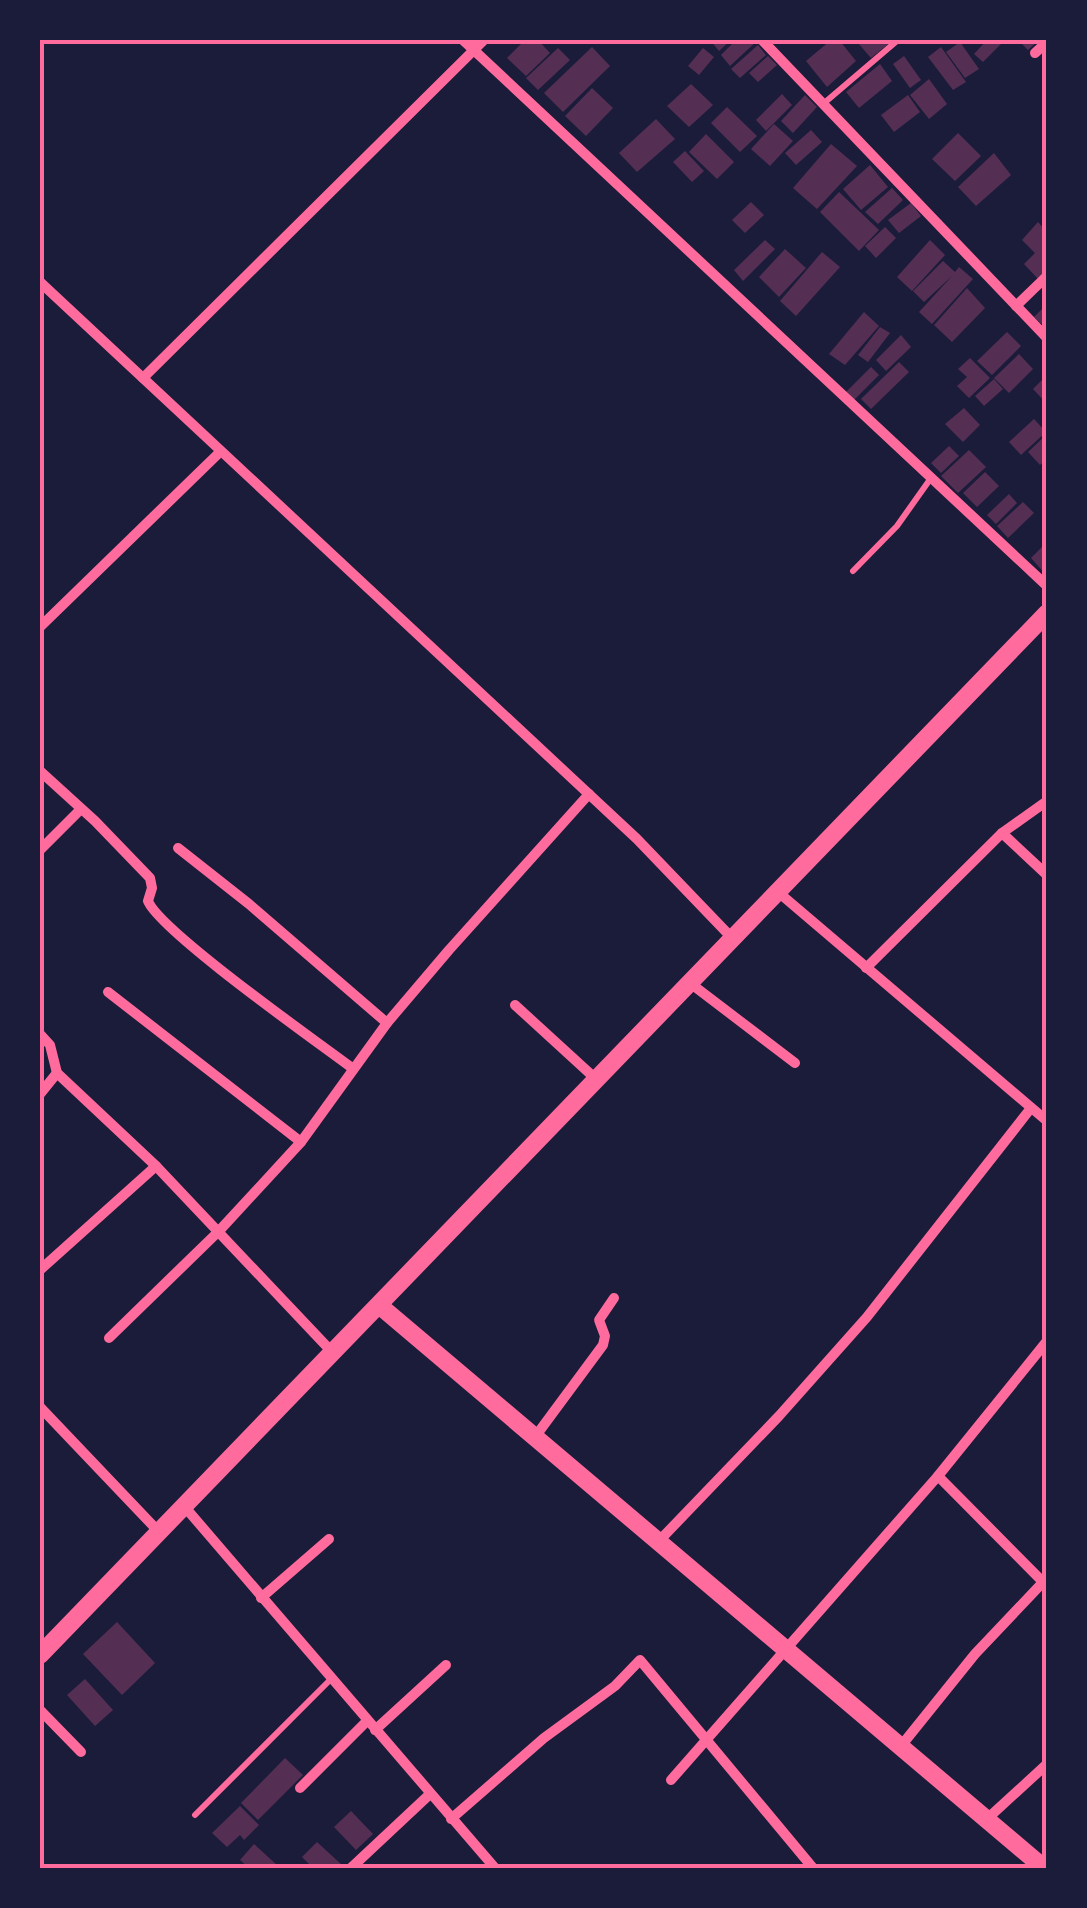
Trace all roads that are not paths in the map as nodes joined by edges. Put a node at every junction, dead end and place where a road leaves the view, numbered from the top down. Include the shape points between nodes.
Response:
1 (464, 40) edge
2 (484, 40) edge
3 (762, 40) edge
4 (898, 40) edge
5 (1047, 42) edge
6 (474, 50) junction
7 (1035, 53) dead end
8 (823, 104) junction
9 (1047, 276) edge
10 (40, 282) edge
11 (1016, 306) junction
12 (1047, 338) edge
13 (143, 378) junction
14 (220, 452) junction
15 (931, 478) junction
16 (853, 570) dead end
17 (1047, 586) edge
18 (1047, 613) edge
19 (40, 628) edge
20 (40, 771) edge
21 (589, 794) junction
22 (1047, 801) edge
23 (81, 809) junction
24 (1002, 833) junction
25 (178, 848) dead end
26 (40, 850) edge
27 (1047, 875) edge
28 (778, 892) junction
29 (732, 938) junction
30 (866, 968) junction
31 (690, 982) junction
32 (108, 992) dead end
33 (515, 1006) dead end
34 (388, 1023) junction
35 (40, 1034) edge
36 (795, 1064) dead end
37 (352, 1068) junction
38 (57, 1073) junction
39 (597, 1080) junction
40 (40, 1094) edge
41 (1031, 1108) junction
42 (1047, 1121) edge
43 (301, 1142) junction
44 (156, 1166) junction
45 (219, 1232) junction
46 (40, 1270) edge
47 (614, 1298) dead end
48 (380, 1306) junction
49 (108, 1338) dead end
50 (1047, 1340) edge
51 (333, 1353) junction
52 (40, 1406) edge
53 (536, 1437) junction
54 (938, 1476) junction
55 (184, 1506) junction
56 (159, 1532) junction
57 (330, 1539) dead end
58 (658, 1542) junction
59 (1045, 1580) edge
60 (261, 1598) junction
61 (786, 1650) junction
62 (40, 1655) edge
63 (446, 1665) dead end
64 (331, 1680) junction
65 (40, 1710) edge
66 (371, 1726) junction
67 (706, 1740) junction
68 (902, 1746) junction
69 (81, 1752) dead end
70 (1047, 1764) edge
71 (671, 1780) dead end
72 (300, 1788) dead end
73 (430, 1794) junction
74 (195, 1816) dead end
75 (451, 1819) junction
76 (987, 1819) junction
77 (352, 1868) edge
78 (494, 1868) edge
79 (813, 1868) edge
80 (1044, 1868) edge

1 - 6 street
2 - 6 street
3 - 8 street
4 - 8 lane
5 - 7 street
6 - 13 street
6 - 15 street
8 - 11 street
9 - 11 street
10 - 13 street
11 - 12 street
13 - 14 street
14 - 19 street
14 - 21 street
15 - 16 lane via 897,526
15 - 17 street
18 - 28 main road
20 - 23 street
21 - 29 street
21 - 34 street
22 - 24 street
23 - 26 street
23 - 37 street via 150,878 152,909
24 - 27 street
24 - 30 street
25 - 34 street
28 - 29 main road
28 - 30 street
29 - 31 main road
30 - 41 street
31 - 36 street
31 - 39 main road
32 - 43 street
33 - 39 street
34 - 37 street
35 - 38 street via 50,1044
37 - 43 street
38 - 40 street
38 - 44 street
39 - 48 main road
41 - 42 street
41 - 58 street via 866,1317
43 - 45 street
44 - 45 street
44 - 46 street
45 - 49 street
45 - 51 street
47 - 53 street via 598,1320 603,1345
48 - 51 main road
48 - 53 main road
50 - 54 street
51 - 55 main road
52 - 56 street
53 - 58 main road
54 - 59 street
54 - 61 street
55 - 56 main road
55 - 60 street
56 - 62 main road
57 - 60 street
58 - 61 main road
59 - 68 street via 974,1654
60 - 64 street
61 - 67 street
61 - 68 main road
63 - 66 street
64 - 66 street
64 - 74 lane
65 - 69 street
66 - 72 street
66 - 73 street
67 - 71 street
67 - 75 street via 640,1660
67 - 79 street
68 - 76 main road
70 - 76 street
73 - 75 street
73 - 77 street
75 - 78 street
76 - 80 main road

